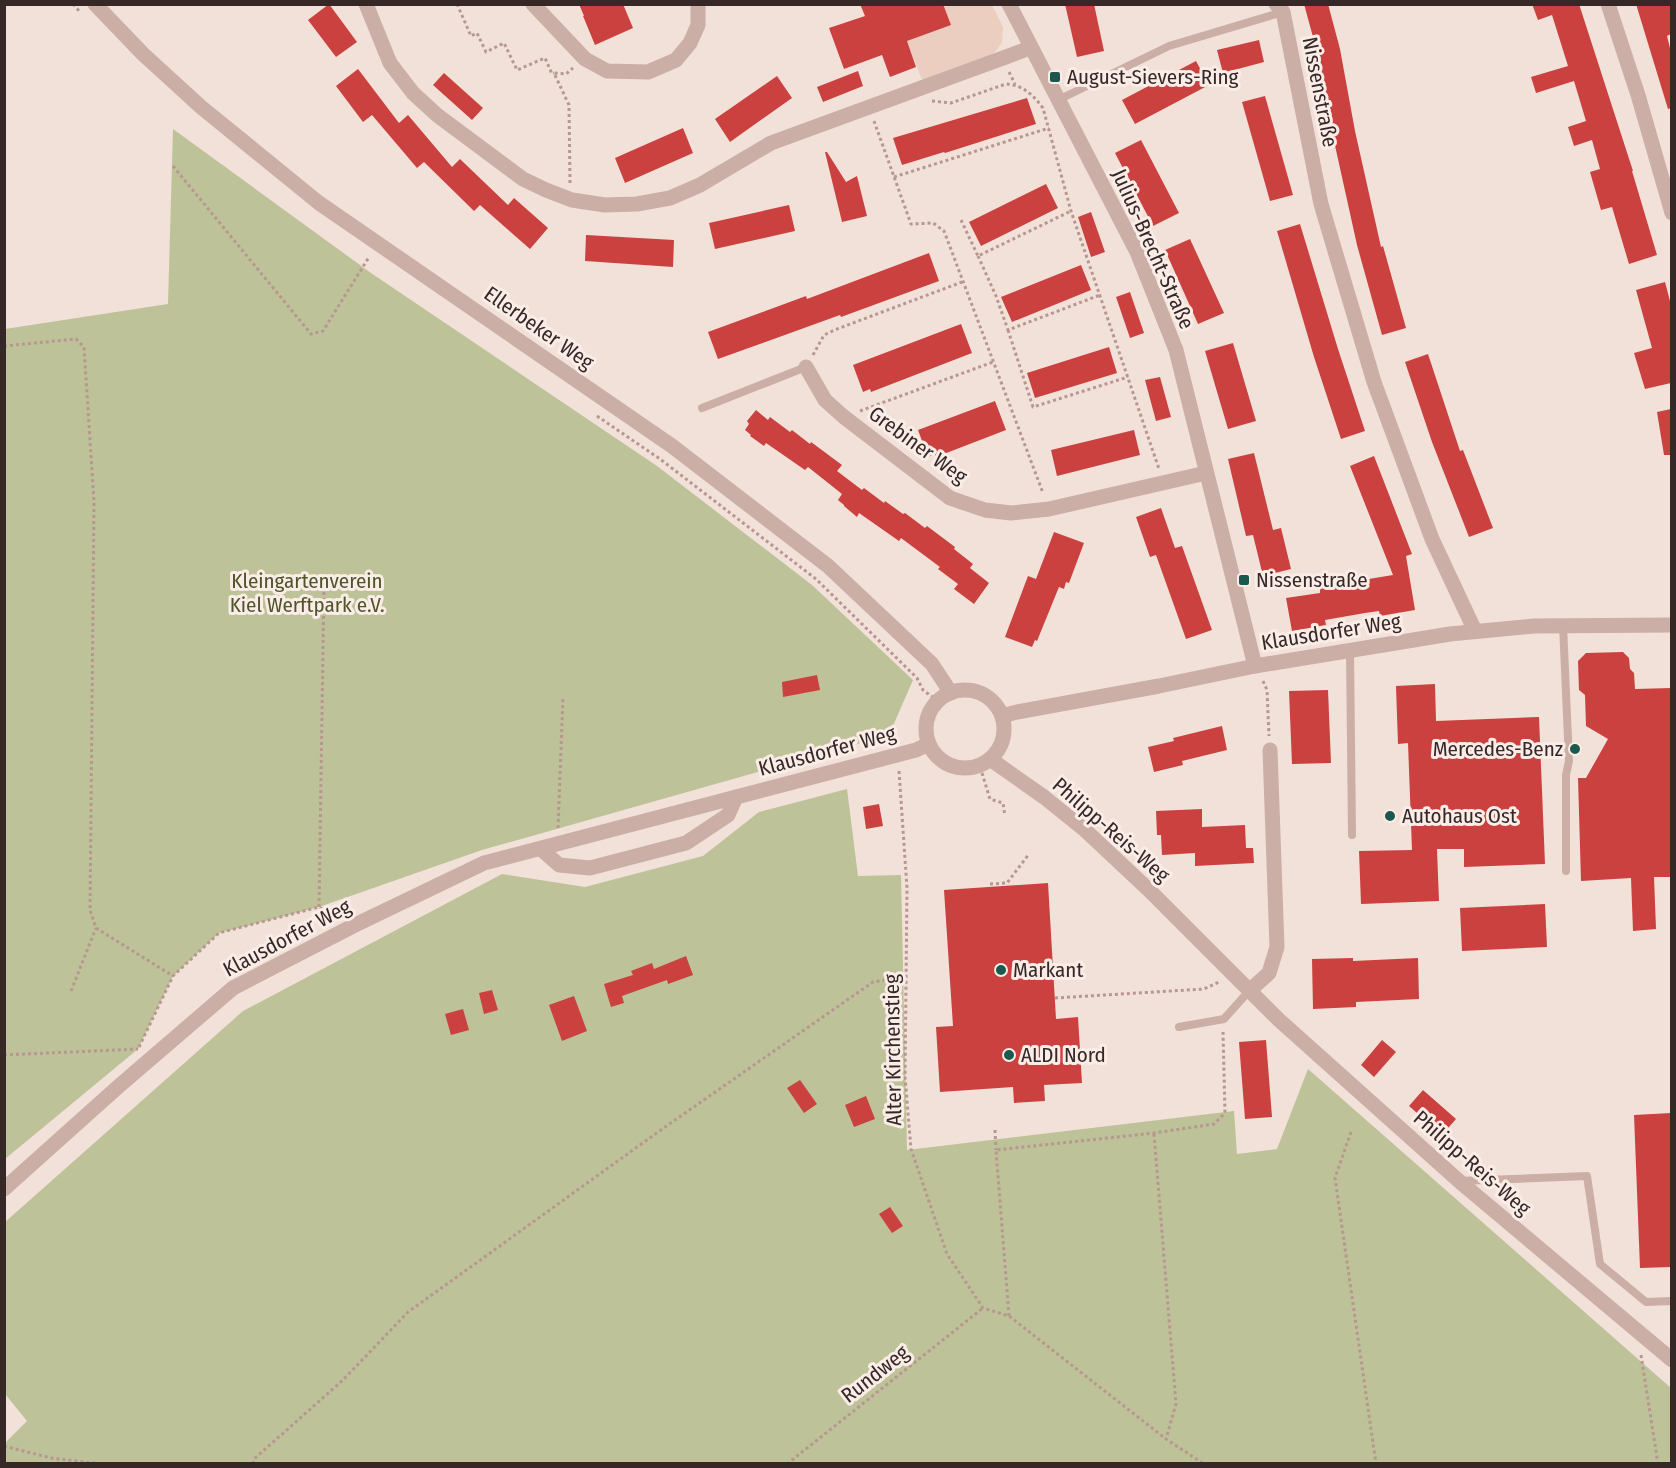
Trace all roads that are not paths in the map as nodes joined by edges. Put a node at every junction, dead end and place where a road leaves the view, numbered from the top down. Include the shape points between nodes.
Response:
1 (95, 4) edge
2 (366, 4) edge
3 (533, 4) edge
4 (698, 4) edge
5 (1009, 4) edge
6 (1608, 4) edge
7 (1279, 8) edge
8 (1030, 48) junction
9 (1058, 100) junction
10 (1671, 213) edge
11 (806, 367) joint
12 (702, 408) dead end
13 (1206, 473) junction
14 (1671, 625) edge
15 (1563, 626) junction
16 (1475, 631) junction
17 (1350, 650) junction
18 (1255, 666) junction
19 (951, 693) junction
20 (1002, 716) junction
21 (929, 744) junction
22 (1269, 750) road end
23 (985, 762) junction
24 (736, 797) junction
25 (1352, 834) dead end
26 (541, 849) junction
27 (1566, 871) dead end
28 (1250, 991) junction
29 (1179, 1027) dead end
30 (1459, 1181) junction
31 (4, 1189) edge
32 (1671, 1301) edge
33 (1671, 1360) edge

1 - 19 street, Ellerbeker Weg via 201,107 319,203 672,446 828,566 932,664
2 - 8 street via 390,63 413,93 437,115 523,179 572,200 604,205 670,198 771,143
3 - 4 street via 585,59 607,71 648,72 676,60 690,43 698,25
5 - 8 street, Julius-Brecht-Straße
6 - 10 street
7 - 9 lane via 1168,46
7 - 16 street, Nissenstraße via 1321,204 1374,382 1432,539
8 - 9 street, Julius-Brecht-Straße
9 - 13 street, Julius-Brecht-Straße via 1137,252 1176,350
11 - 12 lane
11 - 13 street, Grebiner Weg via 825,400 844,417 950,498 986,510 1011,513 1049,509
13 - 18 street, Julius-Brecht-Straße
14 - 15 street, Klausdorfer Weg
15 - 16 street, Klausdorfer Weg
15 - 27 lane via 1569,761
16 - 17 street, Klausdorfer Weg
17 - 18 street, Klausdorfer Weg
17 - 25 lane
18 - 20 street, Klausdorfer Weg
19 - 20 street via 966,690 981,694 994,703
19 - 21 street, Klausdorfer Weg via 938,701 929,714
20 - 23 street via 1003,740
21 - 23 street, Klausdorfer Weg via 941,760 959,768
21 - 24 street, Klausdorfer Weg
22 - 28 street via 1277,947 1269,973
23 - 28 street, Philipp-Reis-Weg via 1044,797 1085,830
24 - 26 street, Klausdorfer Weg
24 - 26 street, Klausdorfer Weg via 728,815 686,843 590,868 559,865
26 - 31 street, Klausdorfer Weg via 484,863 233,988
28 - 29 lane via 1224,1019
28 - 30 street, Philipp-Reis-Weg
30 - 32 lane via 1587,1176 1600,1264 1646,1302
30 - 33 street, Philipp-Reis-Weg

